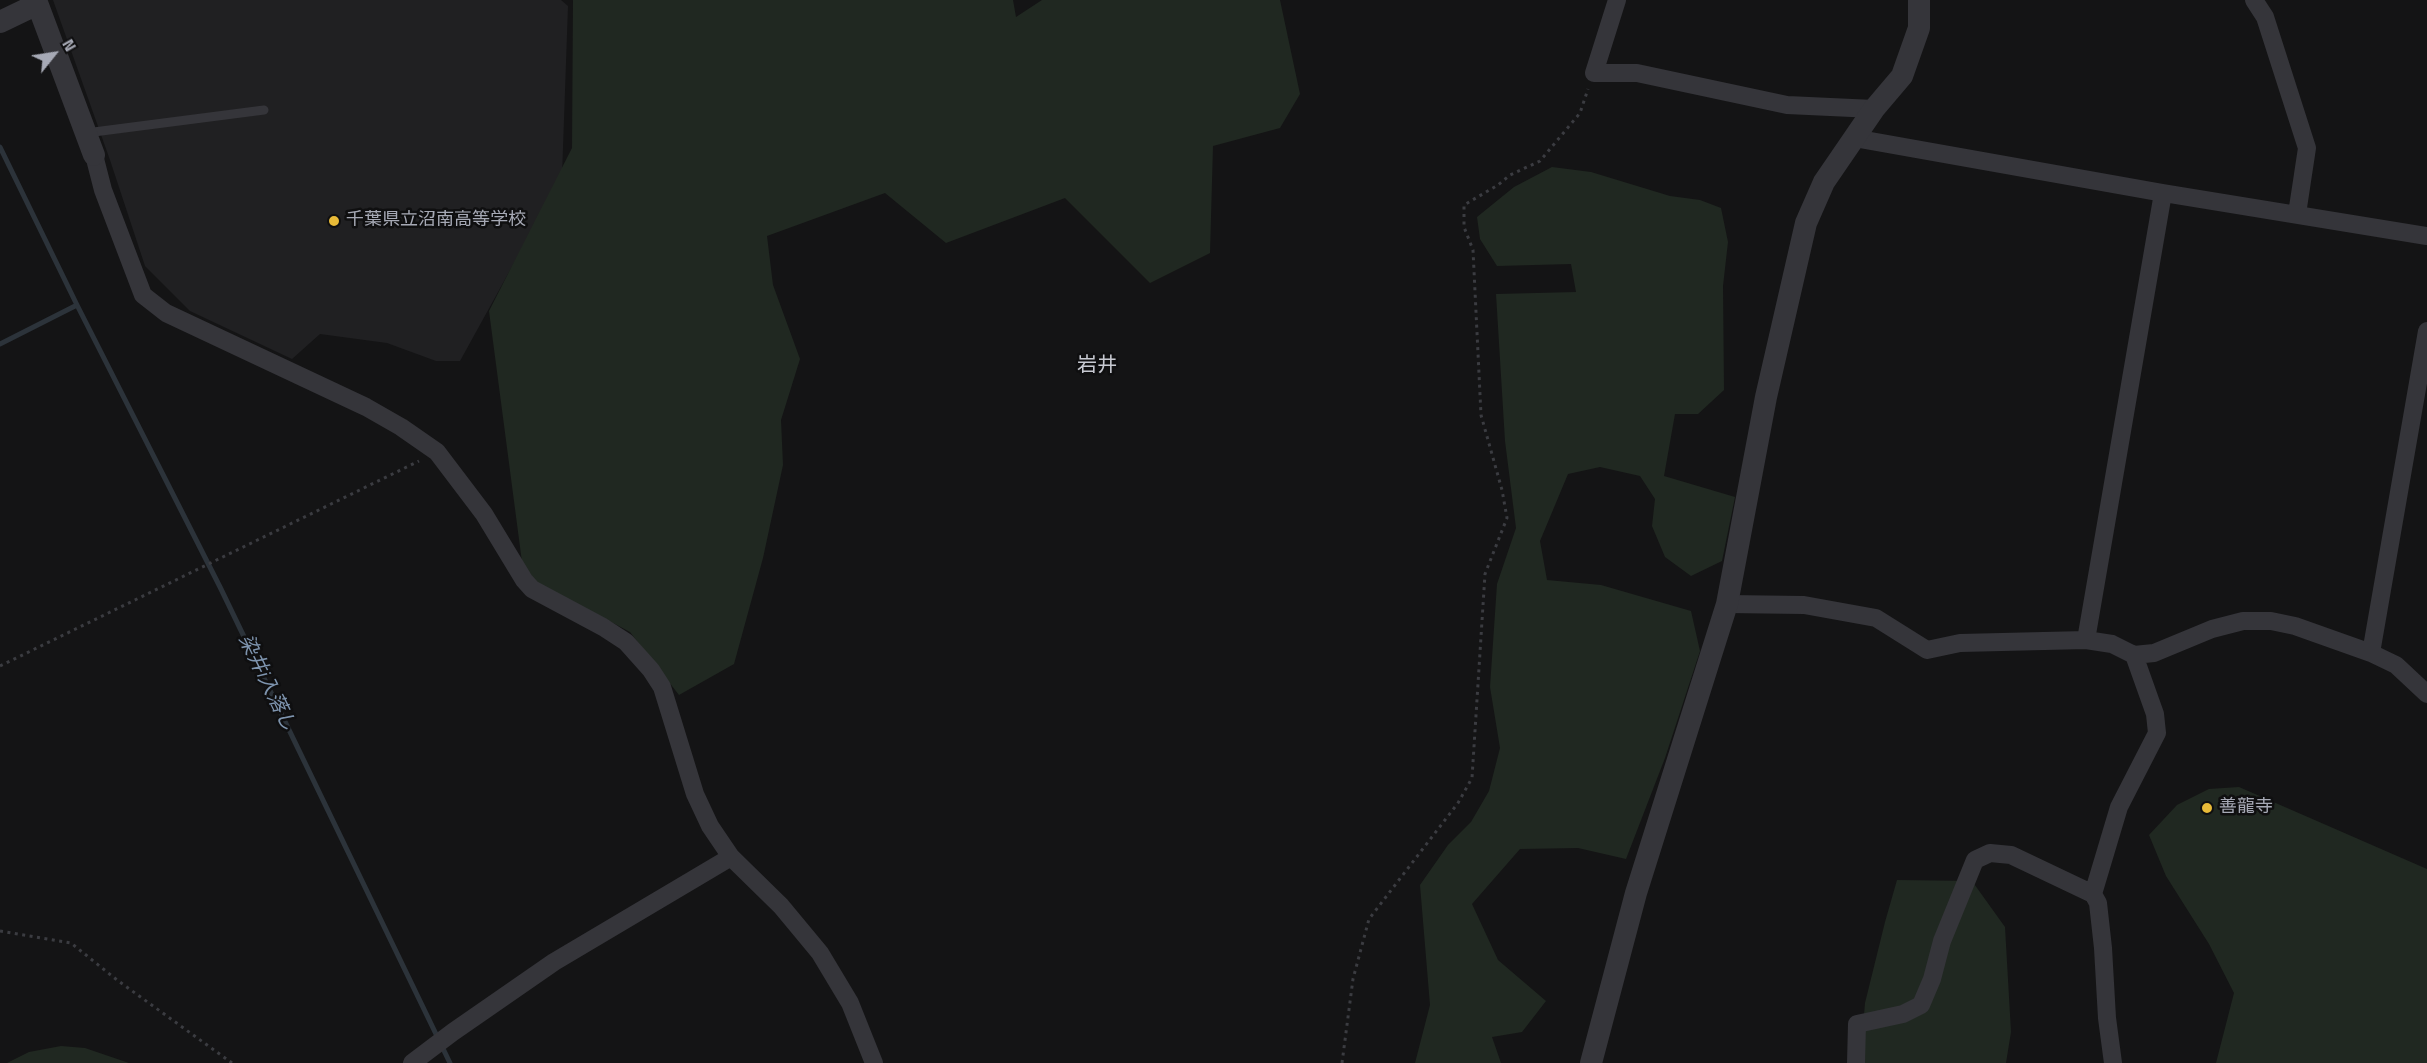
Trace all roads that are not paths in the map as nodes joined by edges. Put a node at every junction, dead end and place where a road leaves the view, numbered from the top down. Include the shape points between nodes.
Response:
1 (35, 0) edge
2 (1617, 0) edge
3 (1919, 0) edge
4 (2254, 0) edge
5 (0, 22) edge
6 (1874, 109) junction
7 (264, 110) dead end
8 (86, 133) junction
9 (1854, 138) junction
10 (94, 155) joint
11 (2163, 194) junction
12 (2297, 214) junction
13 (2427, 236) edge
14 (2427, 331) edge
15 (1727, 604) junction
16 (2086, 640) junction
17 (2371, 653) junction
18 (2134, 655) junction
19 (2427, 694) edge
20 (731, 857) junction
21 (2093, 894) junction
22 (412, 1063) edge
23 (874, 1063) edge
24 (1591, 1063) edge
25 (1856, 1063) edge
26 (2113, 1063) edge

1 - 5 street via 27,9
1 - 8 street
2 - 6 street via 1594,73 1637,73 1787,105
3 - 6 street via 1919,28 1902,76
4 - 12 street via 2265,17 2307,148
6 - 9 street
7 - 8 lane
8 - 10 street
9 - 11 street
9 - 15 street via 1824,182 1806,223 1766,396
10 - 20 street via 103,190 143,294 166,314 366,407 437,452 484,514 532,589 626,642 662,687 695,794
11 - 12 street
11 - 16 street
12 - 13 street
14 - 17 street
15 - 16 street via 1804,605 1876,618 1927,650 1960,644
15 - 24 street via 1635,893
16 - 18 street via 2112,644
17 - 18 street via 2295,626 2242,621 2154,653
17 - 19 street via 2396,665
18 - 21 street via 2155,714 2157,733 2119,807
20 - 22 street via 555,962
20 - 23 street via 781,906 820,953 850,1003
21 - 25 street via 2011,855 1990,853 1975,860 1921,1005 1903,1014 1857,1024
21 - 26 street via 2098,903

